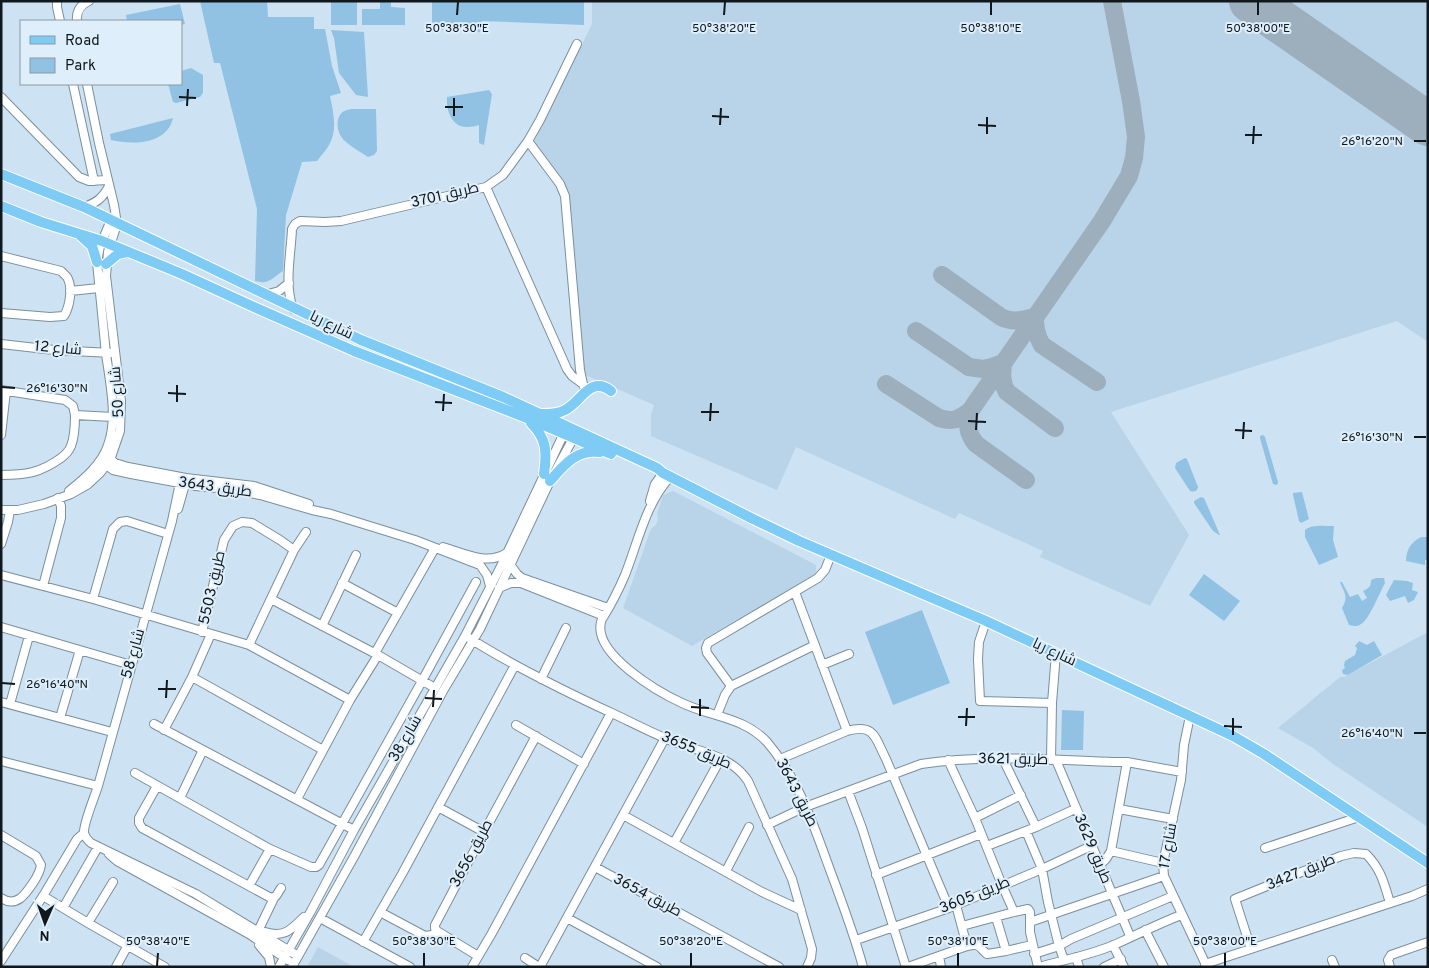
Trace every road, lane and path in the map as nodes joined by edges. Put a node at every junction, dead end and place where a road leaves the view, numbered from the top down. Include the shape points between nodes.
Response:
1 (57, 1) edge
2 (89, 1) edge
3 (60, 20) edge
4 (77, 20) edge
5 (577, 44) dead end
6 (73, 85) edge
7 (88, 85) edge
8 (1, 97) edge
9 (528, 140) junction
10 (1, 174) edge
11 (94, 181) junction
12 (108, 183) junction
13 (486, 187) junction
14 (1, 206) edge
15 (84, 207) junction
16 (114, 222) junction
17 (74, 232) junction
18 (106, 243) junction
19 (127, 252) junction
20 (1, 256) edge
21 (102, 263) junction
22 (289, 283) junction
23 (99, 288) junction
24 (70, 291) junction
25 (265, 295) junction
26 (293, 308) junction
27 (1, 313) edge
28 (1, 344) edge
29 (106, 353) junction
30 (115, 354) junction
31 (118, 374) junction
32 (109, 375) junction
33 (584, 388) junction
34 (4, 390) edge
35 (611, 391) dead end
36 (537, 413) junction
37 (75, 415) junction
38 (113, 417) junction
39 (527, 418) junction
40 (570, 433) junction
41 (1, 436) edge
42 (609, 453) junction
43 (105, 460) junction
44 (1, 475) edge
45 (667, 475) junction
46 (547, 478) junction
47 (183, 481) junction
48 (60, 498) junction
49 (5, 510) edge
50 (306, 532) dead end
51 (168, 534) junction
52 (415, 540) junction
53 (1, 544) edge
54 (434, 548) junction
55 (294, 550) junction
56 (507, 553) junction
57 (356, 555) dead end
58 (831, 555) junction
59 (510, 564) junction
60 (1, 575) edge
61 (476, 582) dead end
62 (342, 583) junction
63 (43, 586) junction
64 (494, 587) junction
65 (795, 592) junction
66 (93, 599) junction
67 (271, 599) junction
68 (608, 608) junction
69 (398, 613) junction
70 (146, 614) junction
71 (604, 616) junction
72 (986, 621) junction
73 (322, 626) junction
74 (1, 627) edge
75 (566, 628) dead end
76 (202, 632) junction
77 (211, 634) junction
78 (29, 636) junction
79 (465, 636) junction
80 (473, 640) junction
81 (249, 645) junction
82 (815, 645) junction
83 (80, 650) junction
84 (376, 654) junction
85 (849, 654) dead end
86 (1056, 654) junction
87 (131, 665) junction
88 (515, 665) junction
89 (822, 665) junction
90 (192, 677) junction
91 (541, 679) junction
92 (422, 681) junction
93 (730, 686) junction
94 (435, 688) junction
95 (350, 700) junction
96 (1, 702) edge
97 (1052, 703) junction
98 (10, 704) junction
99 (611, 713) junction
100 (717, 715) junction
101 (1190, 716) junction
102 (60, 718) junction
103 (154, 724) dead end
104 (516, 725) dead end
105 (164, 730) junction
106 (847, 731) junction
107 (112, 732) junction
108 (536, 736) junction
109 (666, 738) junction
110 (203, 750) junction
111 (323, 750) junction
112 (720, 758) junction
113 (780, 759) junction
114 (1003, 759) junction
115 (948, 760) junction
116 (1053, 760) junction
117 (1, 761) edge
118 (1127, 762) junction
119 (584, 764) junction
120 (1182, 772) junction
121 (135, 773) dead end
122 (893, 774) junction
123 (98, 786) junction
124 (156, 786) junction
125 (848, 791) junction
126 (1021, 795) junction
127 (180, 798) junction
128 (297, 799) junction
129 (438, 807) junction
130 (806, 807) junction
131 (1119, 808) junction
132 (1075, 809) junction
133 (623, 816) junction
134 (1359, 817) junction
135 (975, 818) junction
136 (1173, 820) junction
137 (343, 824) junction
138 (767, 825) junction
139 (749, 827) dead end
140 (1036, 827) junction
141 (354, 830) junction
142 (1026, 831) junction
143 (484, 832) junction
144 (84, 833) junction
145 (981, 834) junction
146 (1, 835) edge
147 (674, 843) junction
148 (987, 846) junction
149 (1091, 846) junction
150 (1265, 848) dead end
151 (102, 849) junction
152 (270, 849) junction
153 (1111, 851) junction
154 (926, 856) junction
155 (1428, 863) edge
156 (1163, 864) junction
157 (1099, 866) junction
158 (595, 867) junction
159 (1042, 869) junction
160 (726, 871) junction
161 (876, 875) junction
162 (1164, 876) junction
163 (113, 882) dead end
164 (1002, 885) junction
165 (249, 886) junction
166 (281, 888) dead end
167 (1428, 889) edge
168 (1112, 895) junction
169 (43, 896) junction
170 (1173, 896) junction
171 (1, 898) edge
172 (274, 898) junction
173 (1390, 903) junction
174 (953, 907) junction
175 (63, 908) junction
176 (802, 910) junction
177 (311, 911) junction
178 (380, 912) junction
179 (1014, 912) junction
180 (1052, 915) junction
181 (1181, 915) junction
182 (996, 917) junction
183 (320, 918) junction
184 (567, 918) junction
185 (1122, 918) junction
186 (1030, 922) junction
187 (88, 923) junction
188 (245, 924) junction
189 (962, 926) junction
190 (892, 927) junction
191 (259, 930) junction
192 (1145, 930) junction
193 (437, 931) junction
194 (249, 934) junction
195 (1130, 936) junction
196 (856, 940) junction
197 (363, 942) junction
198 (1428, 942) edge
199 (128, 945) junction
200 (1032, 945) junction
201 (1113, 945) junction
202 (967, 946) junction
203 (1059, 946) junction
204 (1251, 949) junction
205 (289, 950) junction
206 (1006, 951) junction
207 (1034, 954) junction
208 (298, 956) junction
209 (478, 956) junction
210 (939, 956) junction
211 (1076, 956) junction
212 (284, 958) junction
213 (525, 958) dead end
214 (1064, 960) junction
215 (1, 961) edge
216 (1123, 963) edge
217 (292, 965) edge
218 (1206, 965) edge
219 (911, 966) edge
220 (116, 967) edge
221 (165, 967) edge
222 (271, 967) edge
223 (279, 967) edge
224 (410, 967) edge
225 (472, 967) edge
226 (539, 967) edge
227 (657, 967) edge
228 (780, 967) edge
229 (807, 967) edge
230 (863, 967) edge
231 (942, 967) edge
232 (1038, 967) edge
233 (1079, 967) edge
234 (1104, 967) edge
235 (1164, 967) edge
236 (1390, 967) edge

1 - 3 street
2 - 4 street via 80,7
5 - 9 street, طريق 3701
6 - 11 street
7 - 12 street
8 - 11 street via 79,177
9 - 13 street, طريق 3701 via 503,175
9 - 33 street via 565,196
10 - 15 main road, شارع ريا
11 - 12 street
12 - 15 street via 100,200
12 - 16 street via 114,205
13 - 22 street, طريق 3701 via 341,221 298,222 292,229
13 - 33 street via 567,369
14 - 17 main road, شارع ريا
15 - 16 main road, شارع ريا
16 - 18 street, شارع 50
16 - 25 main road, شارع ريا
17 - 18 main road, شارع ريا
17 - 21 main road via 84,237
18 - 19 main road, شارع ريا
18 - 21 street, شارع 50
19 - 21 main road
19 - 39 main road, شارع ريا via 354,351
20 - 24 street via 61,271 67,278
21 - 23 street, شارع 50
21 - 30 street, شارع 50
22 - 25 street
22 - 26 street, طريق 3701
23 - 24 street
23 - 29 street, شارع 50
24 - 27 street via 64,316
25 - 26 main road, شارع ريا
26 - 36 main road, شارع ريا via 361,340
28 - 29 street, شارع 12
29 - 30 street, شارع 12
29 - 32 street, شارع 50
30 - 31 street, شارع 50
31 - 32 street
31 - 43 street, شارع 50 via 121,423 118,438
32 - 38 street, شارع 50
33 - 35 main road via 600,386
33 - 36 main road via 564,411
34 - 37 street via 65,400 73,406
34 - 41 street
36 - 40 main road, شارع ريا
37 - 38 street, شارع 50
37 - 44 street via 71,448 66,454 47,468 31,473
38 - 43 street, شارع 50
39 - 40 main road, شارع ريا
39 - 46 main road via 544,442
40 - 42 main road, شارع ريا
40 - 45 main road, شارع ريا
40 - 46 street, شارع 38
42 - 45 main road, شارع ريا
42 - 46 main road via 579,454
43 - 47 street, طريق 3643 via 113,470 124,473
43 - 48 street, شارع 50
45 - 58 main road, شارع ريا
45 - 68 street via 655,484 650,508 624,577
46 - 56 street, شارع 38
46 - 59 street, شارع 38
47 - 51 street, شارع 58
47 - 52 street, طريق 3643 via 249,492
48 - 49 street via 18,510
48 - 63 street via 61,518
49 - 53 street via 8,522
50 - 55 street
51 - 66 street via 127,521 117,524
51 - 70 street, شارع 58
52 - 54 street, طريق 3643
52 - 56 street, طريق 3643 via 484,559 495,559
54 - 64 street, طريق 3643 via 480,565
54 - 69 street
55 - 67 street
55 - 76 street, طريق 5503 via 252,523 242,522 234,526 224,540
56 - 64 street, شارع 38
57 - 62 street
58 - 65 street via 818,578
58 - 72 main road, شارع ريا
59 - 64 street, شارع 38
59 - 68 street via 522,578
60 - 63 street
61 - 92 street, شارع 38
62 - 69 street
62 - 73 street
63 - 66 street
64 - 71 street via 520,583
64 - 79 street, شارع 38
64 - 80 street, شارع 38
65 - 82 street
65 - 93 street via 708,644 708,653
66 - 70 street
67 - 73 street
67 - 81 street
68 - 71 street
69 - 84 street
70 - 76 street
70 - 87 street, شارع 58
71 - 100 street, طريق 3643 via 600,627 605,644 618,662 660,692
72 - 86 main road, شارع ريا
72 - 97 street via 979,642 980,701
73 - 84 street
74 - 78 street
75 - 91 street
76 - 77 street
77 - 81 street
77 - 90 street
78 - 83 street
78 - 98 street
79 - 80 street, طريق 3655
79 - 94 street, شارع 38
80 - 88 street, طريق 3655
80 - 183 street, شارع 38
81 - 95 street
82 - 89 street
82 - 93 street
83 - 87 street
83 - 102 street
84 - 92 street
84 - 95 street
85 - 89 street
86 - 97 street, طريق 3629
86 - 101 main road, شارع ريا
87 - 107 street, شارع 58
88 - 91 street, طريق 3655
88 - 129 street
89 - 106 street
90 - 105 street
90 - 111 street
91 - 99 street, طريق 3655
92 - 94 street
92 - 137 street, شارع 38
93 - 100 street
94 - 141 street, شارع 38
95 - 111 street
96 - 98 street
97 - 116 street, طريق 3629
98 - 102 street
99 - 109 street, طريق 3655
99 - 119 street
100 - 113 street, طريق 3643 via 752,729
101 - 120 street, شارع 17
101 - 134 main road, شارع ريا via 1254,748
102 - 107 street
103 - 105 street
104 - 108 street
105 - 110 street
106 - 113 street
106 - 122 street via 864,728 870,731
107 - 123 street, شارع 58
108 - 119 street
108 - 143 street, طريق 3656
109 - 112 street, طريق 3655
109 - 133 street, طريق 3654
110 - 127 street
110 - 128 street
111 - 128 street
112 - 138 street, طريق 3655 via 730,762 748,780
112 - 147 street
113 - 130 street, طريق 3643
114 - 115 street, طريق 3621
114 - 116 street, طريق 3621
114 - 126 street
115 - 122 street, طريق 3621 via 921,764
115 - 135 street
116 - 118 street, طريق 3621
116 - 132 street, طريق 3629
117 - 123 street
118 - 120 street, طريق 3621
118 - 131 street
119 - 209 street
120 - 136 street, شارع 17
121 - 124 street
122 - 125 street, طريق 3621
122 - 154 street
123 - 144 street, شارع 58
124 - 127 street
124 - 165 street via 139,818 142,828
125 - 130 street, طريق 3621
125 - 161 street
126 - 135 street
126 - 140 street
127 - 152 street
128 - 137 street
129 - 143 street
129 - 178 street
130 - 138 street, طريق 3621
130 - 196 street, طريق 3643
131 - 136 street
131 - 153 street
132 - 140 street
132 - 149 street, طريق 3629
133 - 147 street
133 - 158 street, طريق 3654
134 - 150 street
134 - 155 main road, شارع ريا
135 - 145 street
136 - 156 street, شارع 17
137 - 141 street
137 - 152 street, شارع 38 via 316,867
138 - 176 street, طريق 3655 via 792,879
139 - 160 street
140 - 142 street
141 - 177 street, شارع 38
142 - 148 street
142 - 159 street
143 - 193 street, طريق 3656 via 437,921
144 - 151 street via 88,840
144 - 169 street via 77,839
145 - 148 street
145 - 154 street
146 - 171 street via 36,856 41,865 22,898 11,902
147 - 160 street
148 - 164 street
149 - 157 street, طريق 3629
149 - 159 street, طريق 3605
151 - 175 street
151 - 188 street via 196,894
151 - 194 street via 117,861
152 - 165 street
153 - 156 street
153 - 157 street
154 - 161 street
154 - 174 street
156 - 162 street, شارع 17
157 - 168 street, طريق 3629
158 - 184 street, طريق 3654
158 - 228 street, طريق 3654
159 - 164 street, طريق 3605
159 - 180 street
160 - 176 street
161 - 190 street
162 - 168 street
162 - 170 street, شارع 17
163 - 187 street
164 - 174 street, طريق 3605
164 - 179 street
165 - 172 street
166 - 172 street
167 - 173 street
168 - 180 street
168 - 185 street, طريق 3629
169 - 175 street
169 - 215 street
170 - 181 street, شارع 17
170 - 185 street
172 - 191 street
173 - 204 street
173 - 204 street, طريق 3427 via 1375,863 1366,854 1341,856 1235,899
174 - 189 street
174 - 190 street, طريق 3605
175 - 187 street
176 - 229 street, طريق 3655 via 812,949
177 - 191 street via 284,934 274,935
177 - 205 street, شارع 38
178 - 193 street via 422,935 429,936
178 - 197 street
179 - 182 street
179 - 186 street via 1028,910
180 - 186 street
180 - 203 street
181 - 192 street
181 - 218 street, شارع 17
182 - 189 street
182 - 206 street
183 - 197 street
183 - 208 street, شارع 38
184 - 226 street, طريق 3654
184 - 227 street
185 - 195 street, طريق 3629
185 - 203 street
186 - 200 street
187 - 199 street
188 - 191 street
188 - 205 street
189 - 202 street
190 - 196 street, طريق 3605
190 - 219 street
192 - 195 street
192 - 235 street
193 - 209 street
194 - 212 street
194 - 222 street via 269,957
195 - 201 street
196 - 230 street, طريق 3643
197 - 224 street
198 - 236 street via 1391,955 1388,960
199 - 220 street
199 - 221 street
200 - 206 street
200 - 207 street
201 - 211 street
201 - 216 street
202 - 206 street via 978,945 987,954
202 - 210 street
203 - 207 street
203 - 214 street
204 - 218 street
205 - 208 street
205 - 212 street, شارع 38
207 - 232 street
208 - 217 street, شارع 38
209 - 225 street
210 - 219 street
210 - 231 street
211 - 214 street
211 - 233 street
212 - 217 street
212 - 223 street, شارع 38
213 - 226 street, طريق 3654
214 - 232 street
216 - 234 street

